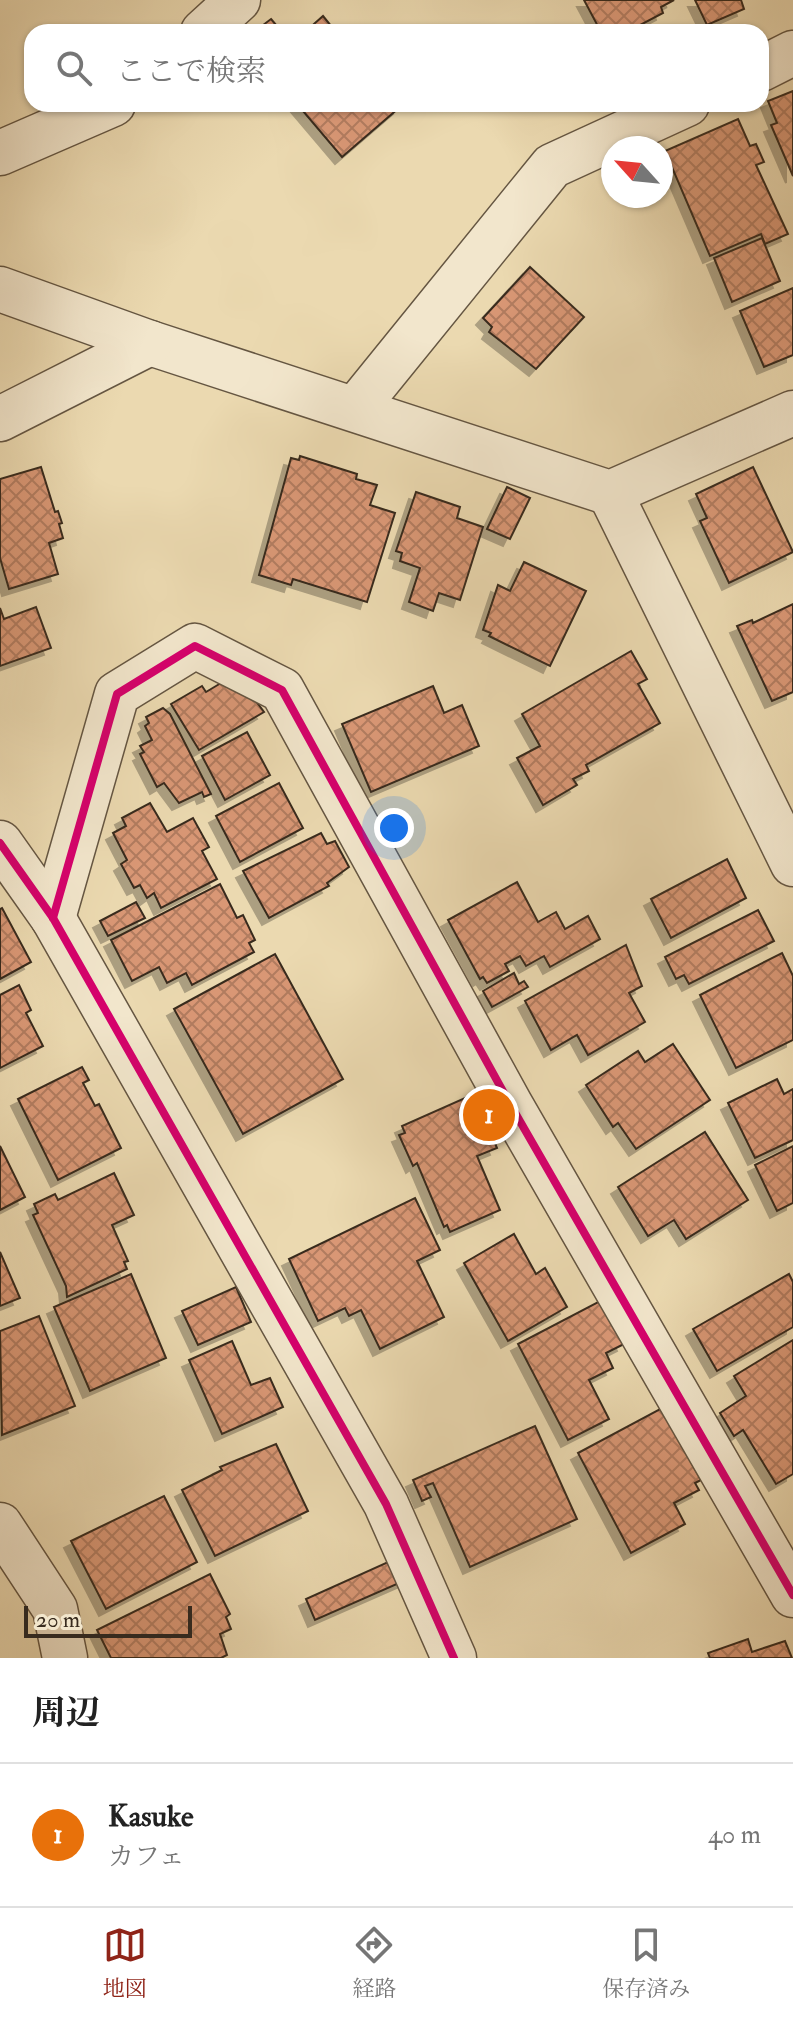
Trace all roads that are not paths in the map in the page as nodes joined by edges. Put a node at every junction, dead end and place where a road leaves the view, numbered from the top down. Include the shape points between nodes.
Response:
1 (238, 0) edge
2 (212, 24) edge
3 (793, 53) edge
4 (769, 65) edge
5 (95, 112) edge
6 (670, 112) edge
7 (0, 153) edge
8 (0, 289) edge
9 (150, 343) junction
10 (355, 409) junction
11 (793, 413) edge
12 (0, 419) edge
13 (610, 493) junction
14 (0, 843) edge
15 (793, 864) edge
16 (53, 918) junction
17 (0, 1525) edge
18 (793, 1595) edge
19 (65, 1658) edge
20 (454, 1658) edge

1 - 2 street
3 - 4 street
5 - 7 street
6 - 10 street via 552,166
8 - 9 street
9 - 10 street
9 - 12 street
10 - 13 street
11 - 13 street
13 - 15 street
14 - 16 street
16 - 18 street via 117,694 195,646 282,690 510,1104
16 - 20 street via 386,1504
17 - 19 street via 55,1609

